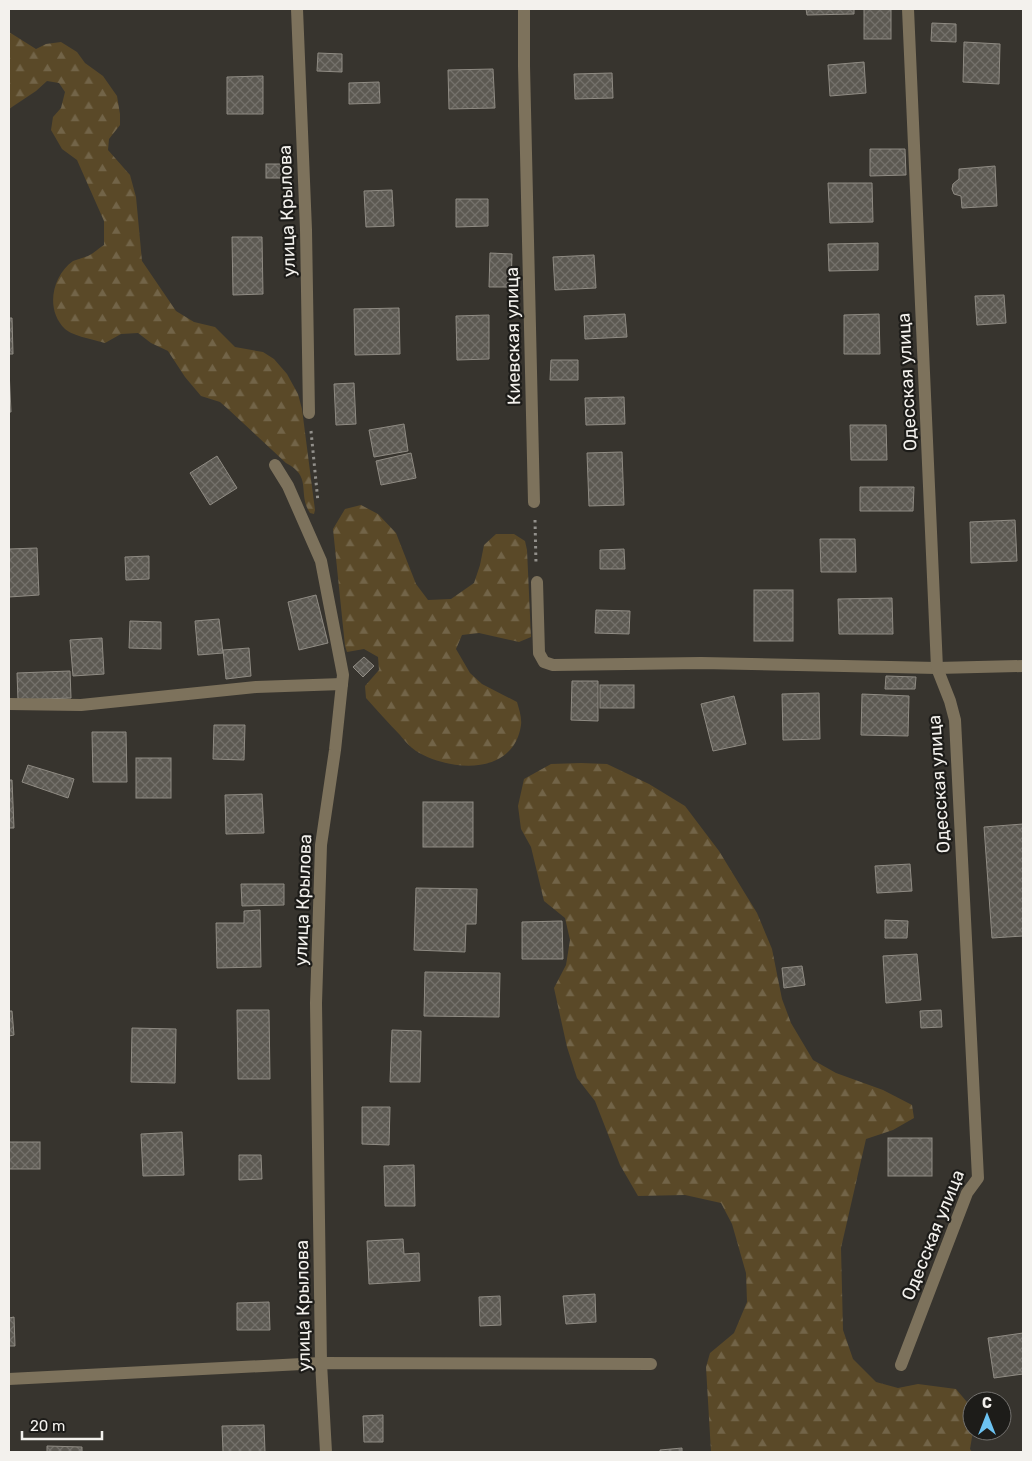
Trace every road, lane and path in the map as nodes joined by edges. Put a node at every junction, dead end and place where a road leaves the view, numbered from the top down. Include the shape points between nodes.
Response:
1 (297, 9) edge
2 (524, 9) edge
3 (908, 9) edge
4 (309, 413) joint
5 (275, 465) dead end
6 (316, 485) dead end
7 (534, 502) joint
8 (537, 582) joint
9 (1023, 666) edge
10 (937, 668) junction
11 (342, 684) junction
12 (9, 704) edge
13 (321, 1363) junction
14 (651, 1364) dead end
15 (901, 1365) dead end
16 (9, 1379) edge
17 (326, 1452) edge

1 - 4 street, улица Крылова
2 - 7 street, Киевская улица
3 - 10 street, Одесская улица
4 - 6 path
5 - 11 street, улица Крылова via 288,486 321,560
7 - 8 path
8 - 10 street via 539,653 544,662 552,665 701,663
9 - 10 street
10 - 15 street, Одесская улица via 955,720 978,1178 967,1193
11 - 12 street via 256,687 81,705
11 - 13 street, улица Крылова via 320,864 316,1003
13 - 14 street
13 - 16 street
13 - 17 street, улица Крылова

